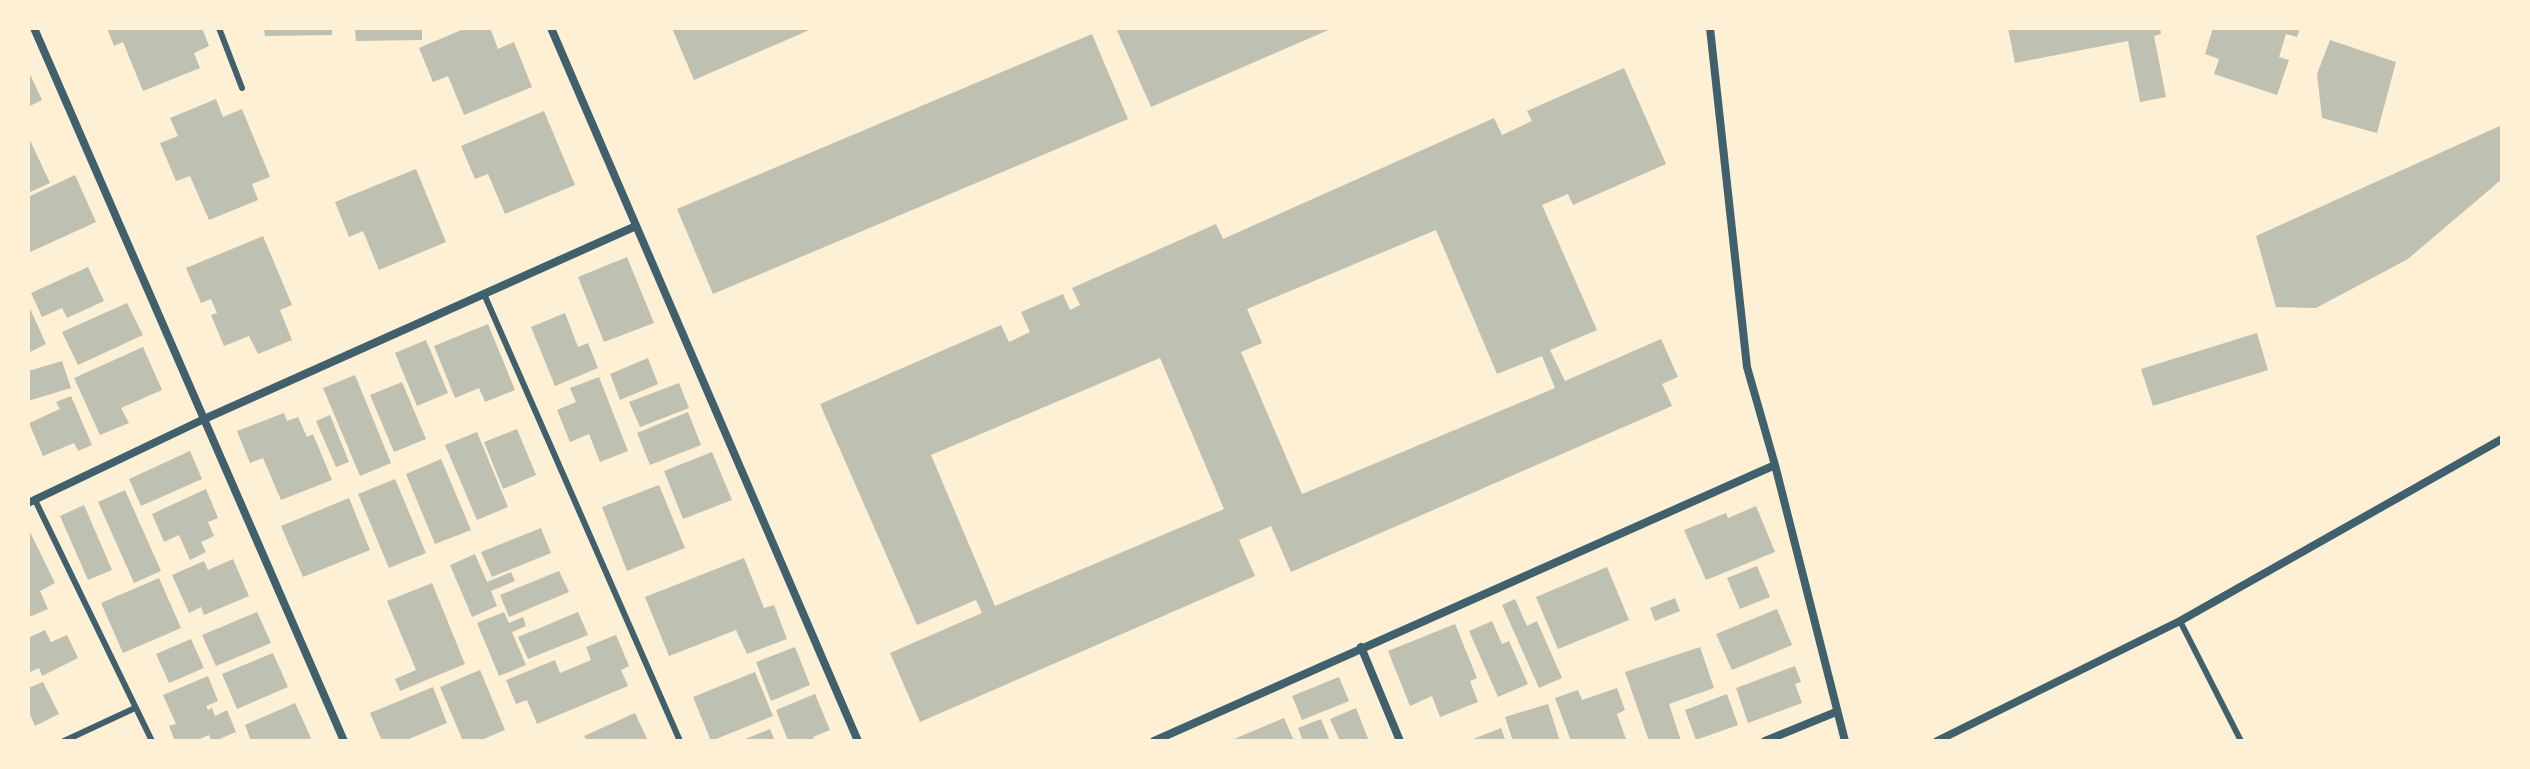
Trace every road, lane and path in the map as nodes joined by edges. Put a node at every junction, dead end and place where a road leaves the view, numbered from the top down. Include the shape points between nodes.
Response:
1 (219, 28) edge
2 (551, 28) edge
3 (1710, 28) edge
4 (33, 32) edge
5 (242, 88) dead end
6 (636, 226) junction
7 (484, 294) junction
8 (202, 420) junction
9 (2502, 439) edge
10 (1775, 465) junction
11 (32, 502) edge
12 (2180, 621) junction
13 (1361, 647) junction
14 (135, 708) junction
15 (1836, 712) junction
16 (64, 741) edge
17 (152, 741) edge
18 (344, 741) edge
19 (680, 741) edge
20 (858, 741) edge
21 (1154, 741) edge
22 (1400, 741) edge
23 (1765, 741) edge
24 (1845, 741) edge
25 (1937, 741) edge
26 (2241, 741) edge

1 - 5 lane
2 - 6 street
3 - 10 street via 1747,367
4 - 8 street
6 - 7 street
6 - 20 street
7 - 8 street
7 - 19 lane
8 - 11 street
8 - 18 street
9 - 12 street
10 - 13 street
10 - 15 street
11 - 14 lane
12 - 25 street
12 - 26 lane
13 - 21 street
13 - 22 street
14 - 16 lane
14 - 17 lane
15 - 23 street
15 - 24 street

